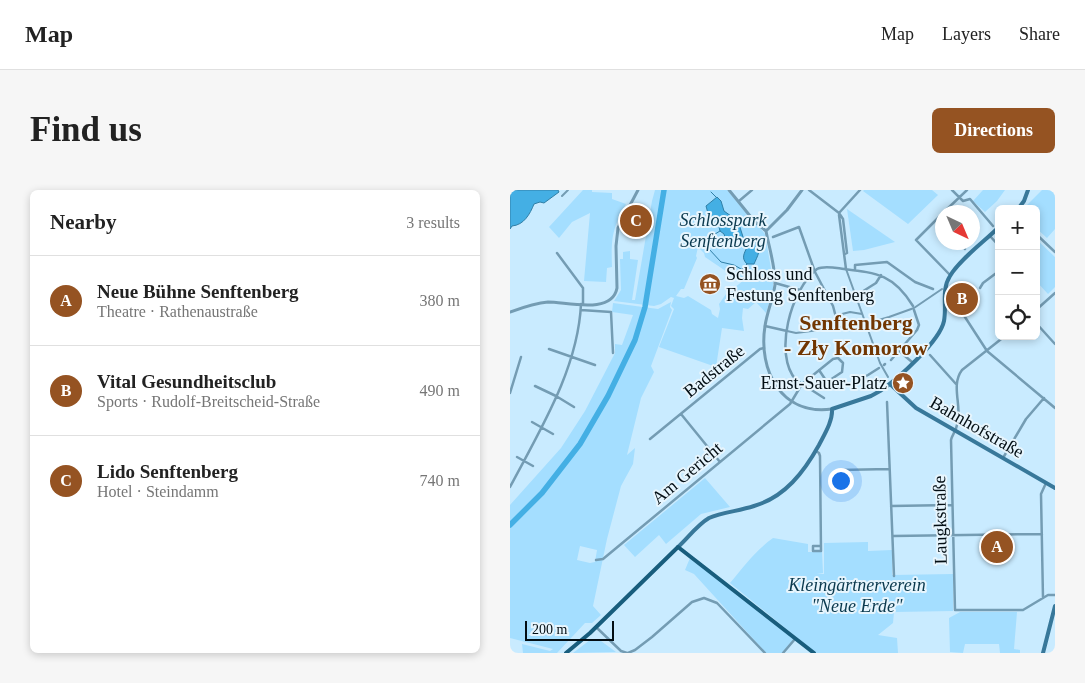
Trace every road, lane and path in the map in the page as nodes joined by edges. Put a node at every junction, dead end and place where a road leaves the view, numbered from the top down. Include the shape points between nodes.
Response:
1 (568, 190) edge
2 (638, 190) edge
3 (730, 190) edge
4 (752, 190) edge
5 (802, 190) edge
6 (808, 190) edge
7 (860, 190) edge
8 (952, 190) edge
9 (967, 190) edge
10 (1028, 190) edge
11 (562, 196) dead end
12 (960, 197) junction
13 (738, 201) junction
14 (952, 205) edge
15 (1021, 205) edge
16 (839, 213) junction
17 (935, 221) edge
18 (993, 226) dead end
19 (766, 231) junction
20 (995, 231) edge
21 (773, 236) dead end
22 (990, 236) junction
23 (1040, 238) edge
24 (995, 242) edge
25 (1055, 252) edge
26 (557, 253) dead end
27 (846, 269) junction
28 (855, 270) junction
29 (815, 272) junction
30 (995, 274) edge
31 (881, 275) junction
32 (950, 275) junction
33 (775, 282) junction
34 (957, 285) dead end
35 (934, 288) joint
36 (980, 288) dead end
37 (942, 289) dead end
38 (800, 290) junction
39 (937, 291) junction
40 (1055, 293) edge
41 (856, 295) junction
42 (1051, 298) junction
43 (1055, 302) edge
44 (582, 304) junction
45 (1040, 307) edge
46 (914, 308) junction
47 (580, 310) junction
48 (510, 312) edge
49 (862, 314) junction
50 (837, 315) junction
51 (837, 320) dead end
52 (866, 324) junction
53 (765, 326) junction
54 (1040, 327) edge
55 (787, 331) junction
56 (1000, 340) edge
57 (1055, 344) edge
58 (764, 348) junction
59 (548, 349) dead end
60 (899, 351) junction
61 (987, 351) junction
62 (613, 353) dead end
63 (572, 356) junction
64 (930, 356) dead end
65 (521, 357) dead end
66 (891, 360) dead end
67 (912, 362) junction
68 (595, 365) dead end
69 (882, 366) junction
70 (819, 370) junction
71 (888, 377) dead end
72 (802, 384) junction
73 (890, 384) junction
74 (956, 384) junction
75 (849, 385) dead end
76 (536, 386) dead end
77 (510, 393) edge
78 (556, 396) junction
79 (824, 398) dead end
80 (1044, 398) junction
81 (792, 401) junction
82 (887, 402) dead end
83 (574, 407) dead end
84 (1055, 408) edge
85 (832, 409) junction
86 (680, 414) junction
87 (532, 422) dead end
88 (542, 426) junction
89 (955, 430) junction
90 (553, 434) dead end
91 (650, 439) dead end
92 (816, 450) junction
93 (517, 457) dead end
94 (1003, 458) junction
95 (524, 461) junction
96 (720, 462) junction
97 (533, 466) dead end
98 (889, 469) junction
99 (840, 470) dead end
100 (1046, 483) junction
101 (510, 487) edge
102 (1055, 488) edge
103 (952, 505) junction
104 (891, 506) junction
105 (1042, 534) junction
106 (953, 535) junction
107 (892, 536) junction
108 (821, 546) dead end
109 (678, 547) junction
110 (596, 560) dead end
111 (894, 576) dead end
112 (1055, 594) edge
113 (1043, 598) junction
114 (1055, 606) edge
115 (596, 627) junction
116 (795, 639) junction
117 (566, 653) edge
118 (627, 653) edge
119 (764, 653) edge
120 (783, 653) edge
121 (814, 653) edge
122 (1043, 653) edge

1 - 11 street
2 - 44 street via 618,228 616,294 604,304
3 - 13 street
4 - 13 street
5 - 19 street
6 - 16 street
7 - 16 street
8 - 12 street
9 - 12 street
10 - 15 main road
12 - 14 street
12 - 18 street via 963,201 970,199
13 - 19 street
16 - 27 street via 843,219
17 - 32 street via 916,240
19 - 33 street
20 - 22 main road
21 - 29 street via 799,226
22 - 24 street
22 - 32 main road
23 - 25 street
26 - 44 street via 583,288
27 - 28 street
27 - 29 street via 823,267
27 - 41 street
28 - 31 street
28 - 35 street via 855,265 887,262 915,282
29 - 38 street
29 - 50 street
30 - 36 street
31 - 41 street via 876,283
31 - 46 street via 894,283
32 - 67 main road via 944,289 945,310 941,329
33 - 38 street
33 - 53 street
34 - 61 street via 952,297
35 - 39 street
37 - 39 street
38 - 55 street
39 - 46 street
40 - 42 street
41 - 49 street
42 - 43 street
42 - 45 street
44 - 47 street
44 - 48 street via 546,302
46 - 52 street
46 - 60 street via 919,325
47 - 62 street via 611,312
47 - 63 street
49 - 50 street
49 - 52 street
50 - 51 street
52 - 55 street via 796,333
52 - 69 street
53 - 55 street
53 - 58 street
54 - 57 street
55 - 72 street via 788,368
56 - 61 street
58 - 81 street via 772,380
58 - 86 street, Badstraße
59 - 63 street
60 - 66 street
60 - 67 street
61 - 74 street via 962,370
61 - 80 street
63 - 68 street
63 - 78 street
64 - 74 street
65 - 77 street
67 - 73 main road
69 - 71 street
69 - 75 street
70 - 70 street via 827,382 842,372 843,364 838,358 833,359
70 - 72 street
72 - 79 street
72 - 81 street, Am Gericht
73 - 85 main road via 875,394
73 - 89 main road, Bahnhofstraße via 916,408
74 - 89 street, Laugkstraße via 958,424
76 - 78 street
78 - 83 street
78 - 88 street
80 - 84 street
80 - 94 street via 1026,419
81 - 85 street via 818,410
81 - 96 street, Am Gericht
82 - 98 street
85 - 92 main road via 832,417
86 - 91 street, Badstraße
86 - 96 street, Badstraße
87 - 88 street
88 - 90 street
88 - 95 street
89 - 94 main road, Bahnhofstraße
89 - 103 street, Laugkstraße via 951,440
92 - 108 street via 820,456
92 - 109 main road via 801,474 779,494 755,506 711,518
93 - 95 street
94 - 100 main road, Bahnhofstraße
95 - 97 street
95 - 101 street
96 - 110 street, Am Gericht via 603,559
98 - 99 street
98 - 104 street
100 - 102 main road, Bahnhofstraße
100 - 105 street via 1041,494
103 - 104 street
103 - 106 street, Laugkstraße
104 - 107 street
105 - 106 street
105 - 113 street
106 - 107 street
106 - 113 street, Laugkstraße via 955,610 1023,610
107 - 111 street
109 - 115 main road
109 - 116 main road
112 - 113 street
114 - 122 main road
115 - 117 main road
115 - 118 street
116 - 120 street
116 - 121 main road
118 - 119 street via 652,637 692,602 704,598 717,603

